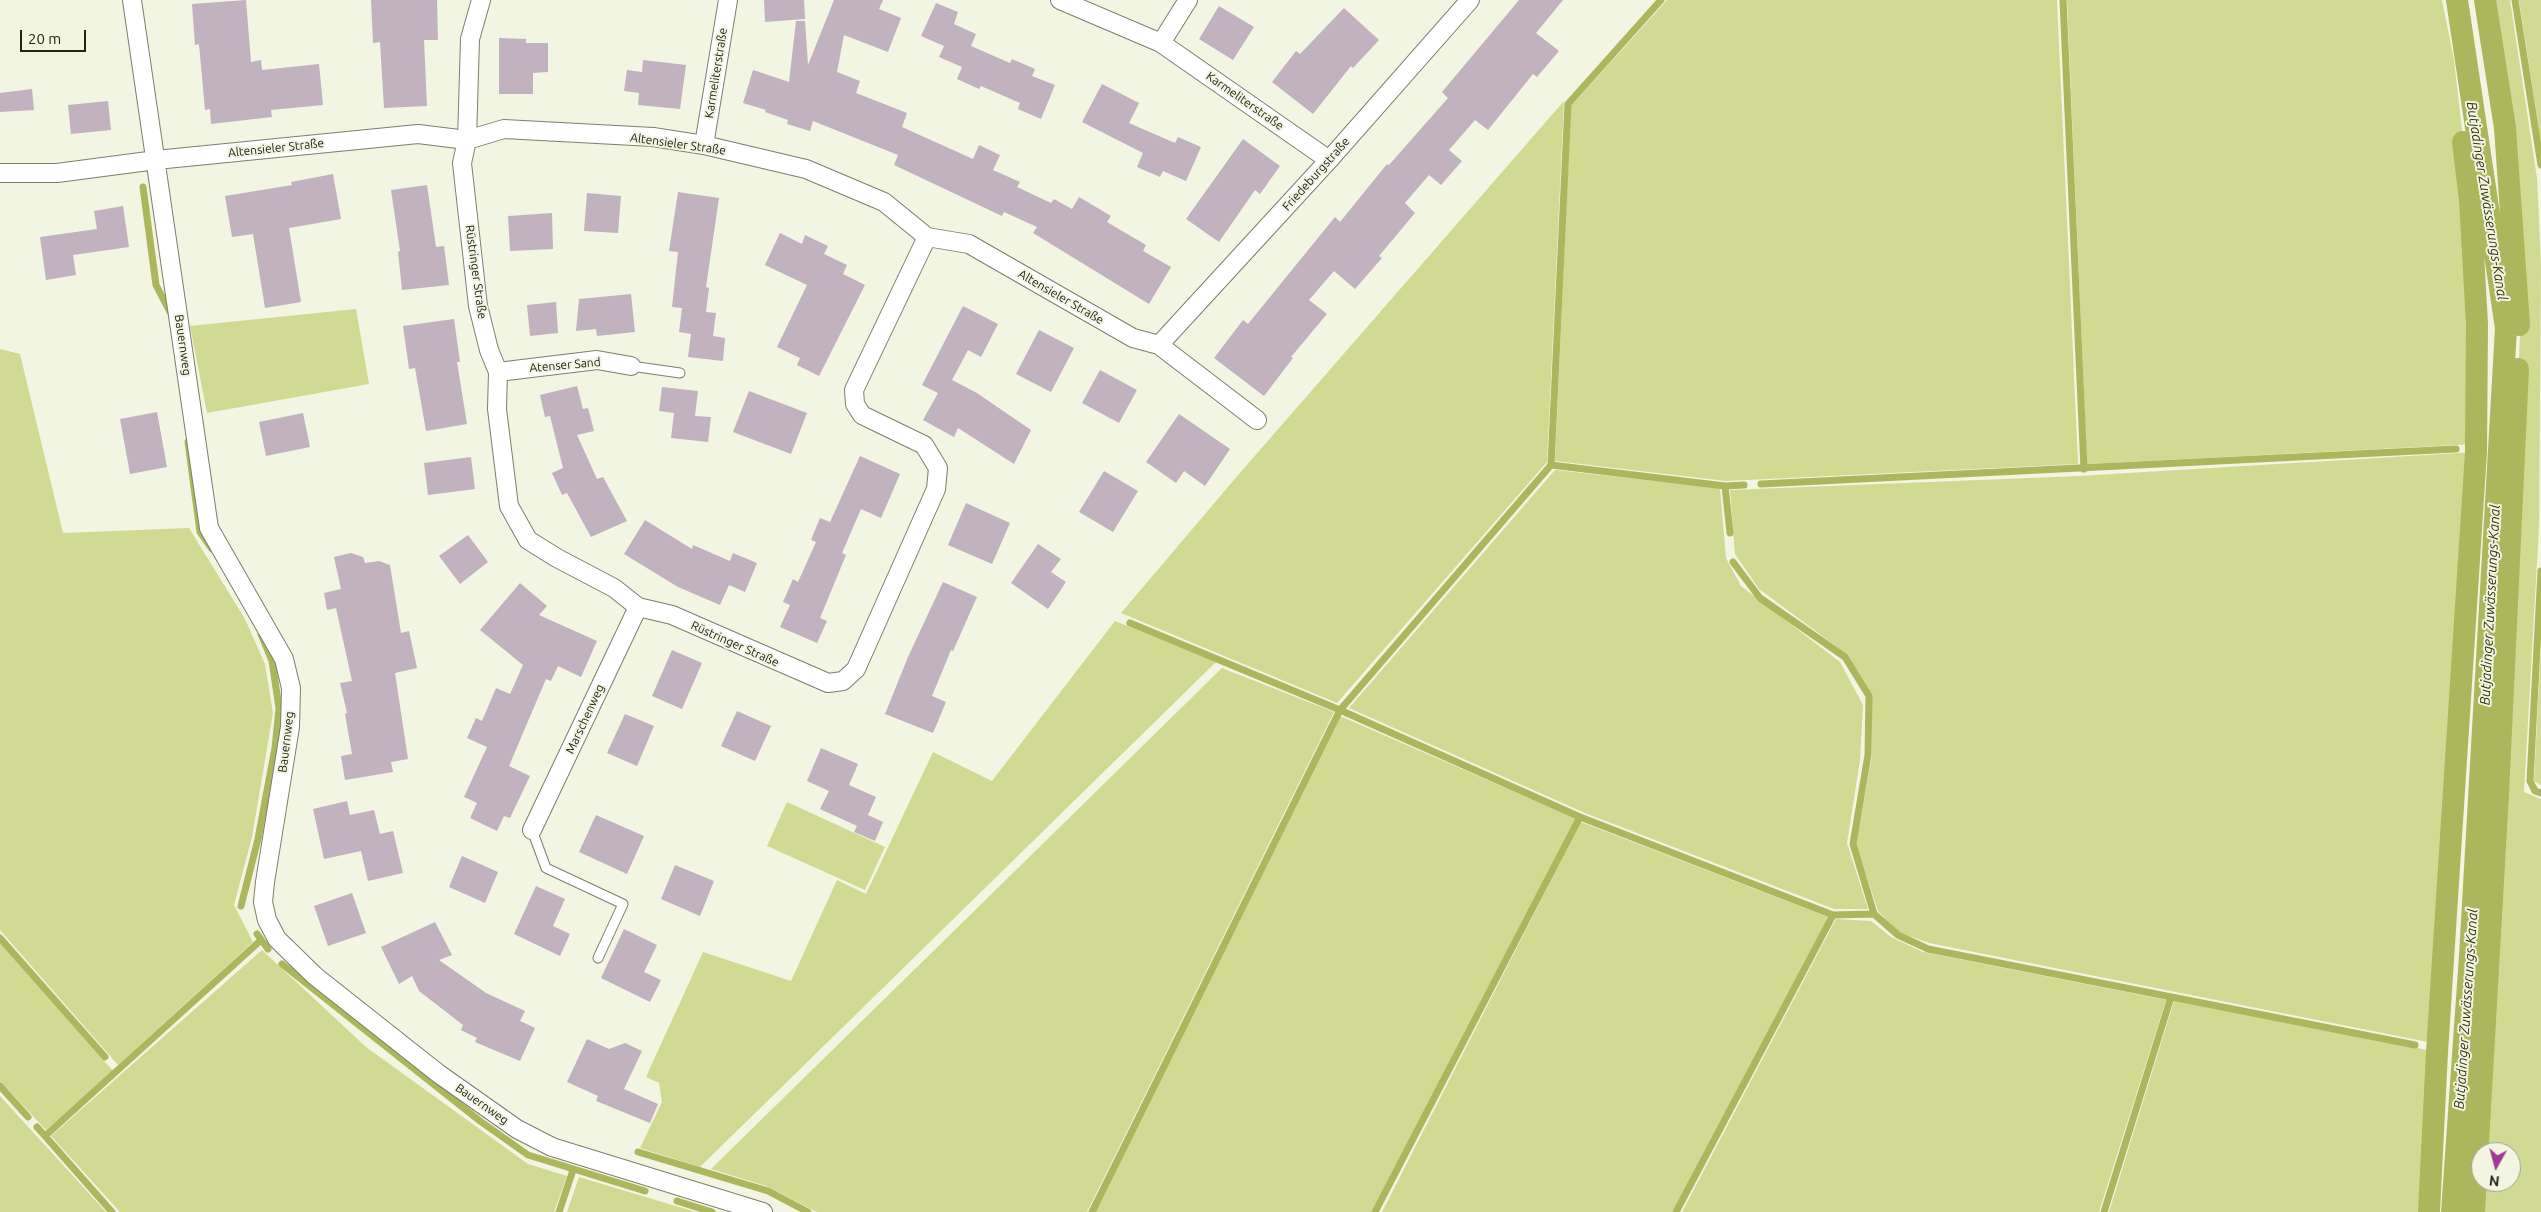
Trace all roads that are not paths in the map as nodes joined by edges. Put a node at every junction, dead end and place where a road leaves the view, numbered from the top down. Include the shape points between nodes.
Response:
1 (132, 0) edge
2 (481, 0) edge
3 (728, 0) edge
4 (1060, 0) edge
5 (1188, 0) edge
6 (1470, 0) edge
7 (1161, 43) junction
8 (467, 140) junction
9 (704, 145) junction
10 (156, 160) junction
11 (1329, 160) junction
12 (0, 173) edge
13 (927, 237) junction
14 (1159, 345) junction
15 (631, 366) joint
16 (498, 372) junction
17 (680, 373) dead end
18 (1256, 420) dead end
19 (638, 607) junction
20 (532, 830) joint
21 (598, 958) dead end
22 (763, 1212) edge

1 - 10 street, Bauernweg
2 - 8 street, Rüstringer Straße via 470,39
3 - 9 street, Karmeliterstraße
4 - 7 street, Karmeliterstraße
5 - 7 street
6 - 11 street, Friedeburgstraße
7 - 11 street, Karmeliterstraße
8 - 9 street, Altensieler Straße via 504,129 653,137
8 - 10 street, Altensieler Straße via 418,134
8 - 16 street, Rüstringer Straße via 462,163 478,306
9 - 13 street, Altensieler Straße via 806,169 884,202
10 - 12 street, Altensieler Straße via 57,172
10 - 22 street, Bauernweg via 209,528 284,659 291,688 290,727 263,902 277,940 345,1001 517,1129 552,1147
11 - 14 street, Friedeburgstraße
13 - 14 street, Altensieler Straße via 969,244 1133,338
13 - 19 street, Rüstringer Straße via 854,390 855,404 862,416 924,445 938,468 936,489 856,669 843,681 828,683 672,615
14 - 18 street, Altensieler Straße
15 - 16 street, Atenser Sand via 598,360
15 - 17 lane
16 - 19 street, Rüstringer Straße via 497,408 509,506 528,540 614,588
19 - 20 street, Marschenweg
20 - 21 lane via 546,868 623,904

